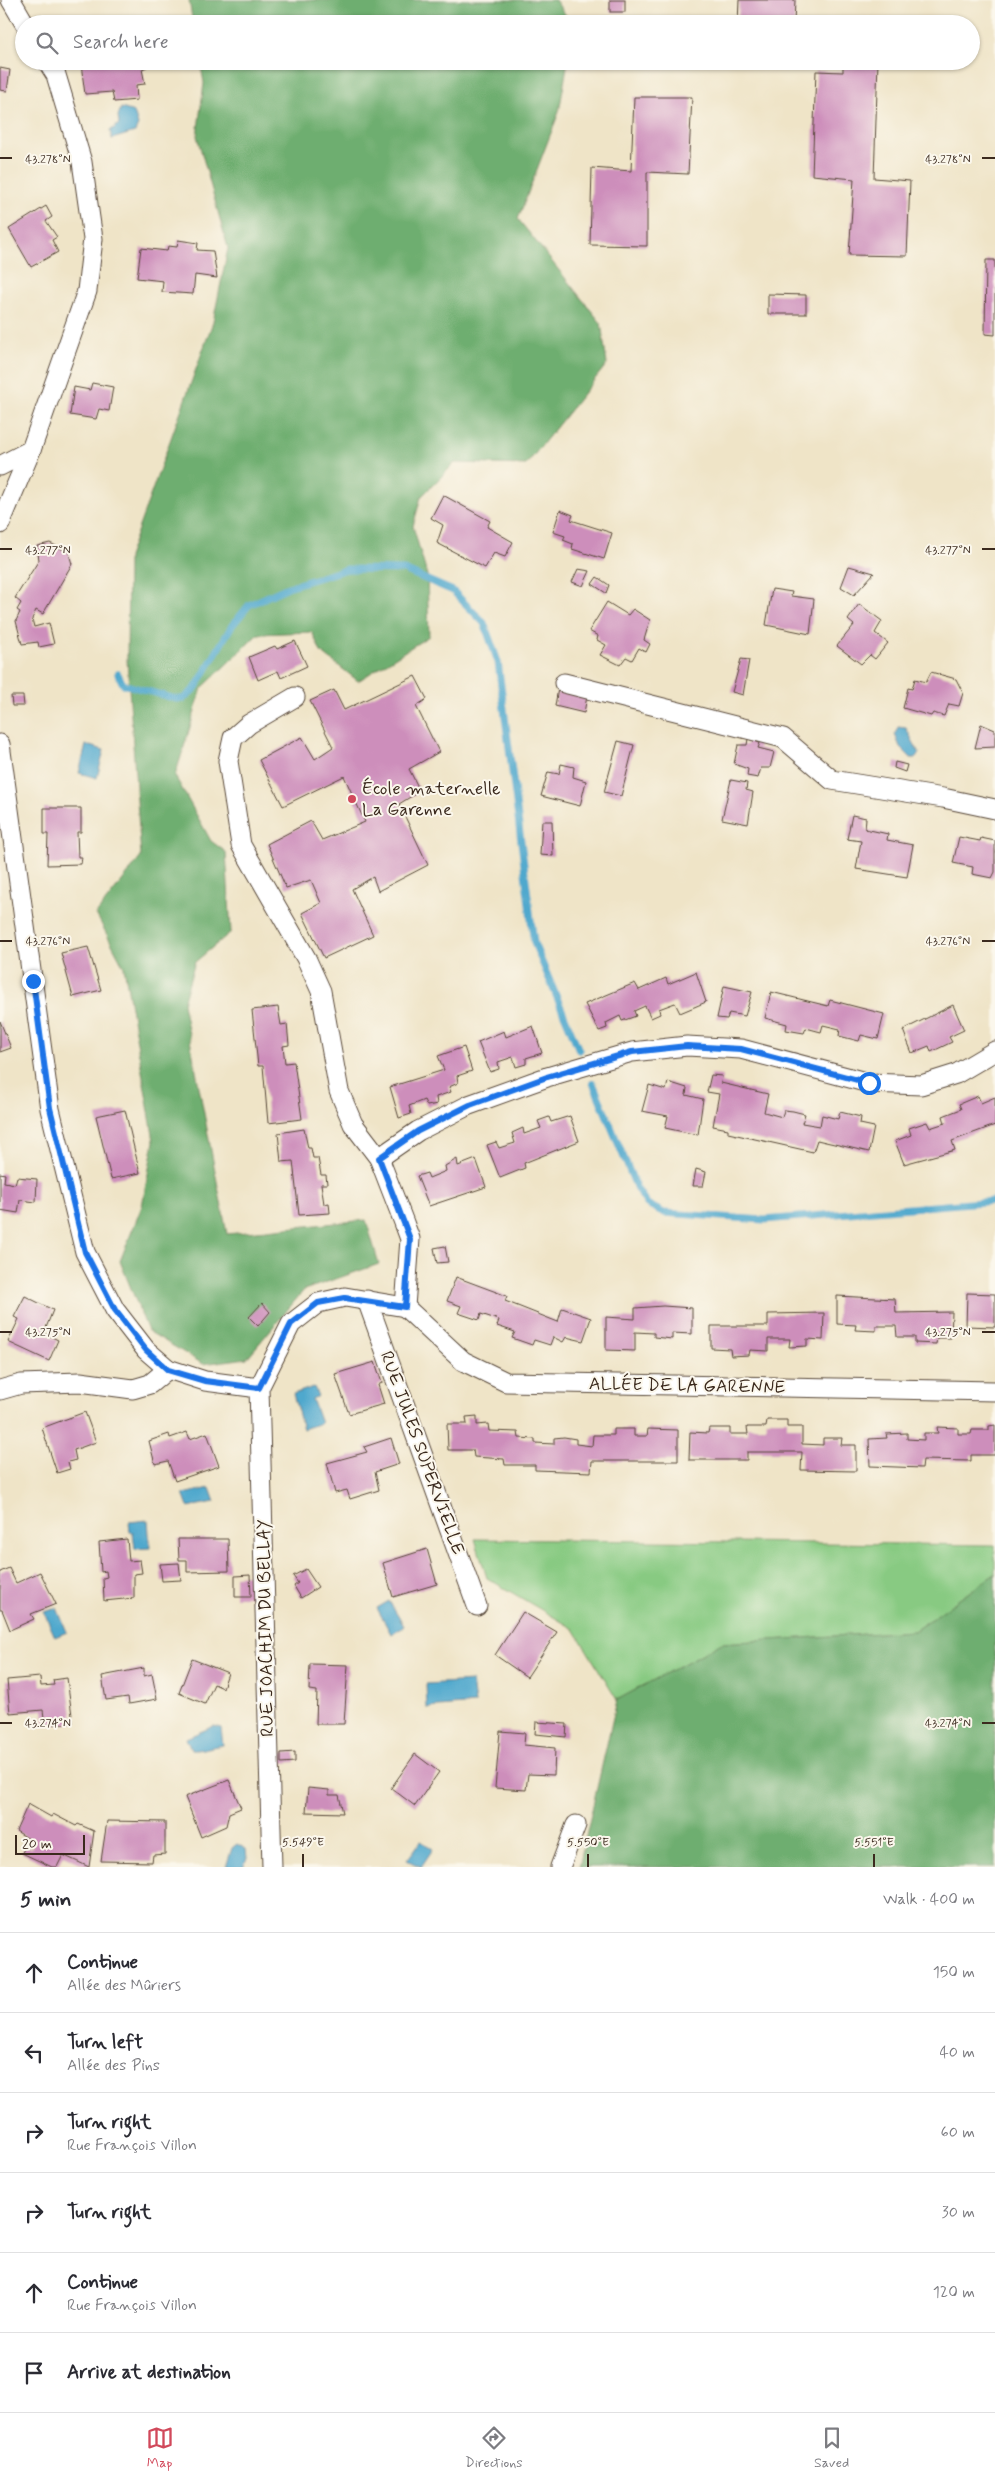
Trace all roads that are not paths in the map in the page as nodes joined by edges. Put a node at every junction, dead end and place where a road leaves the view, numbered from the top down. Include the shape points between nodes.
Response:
1 (11, 0) edge
2 (20, 15) edge
3 (53, 70) edge
4 (31, 450) junction
5 (0, 466) edge
6 (0, 524) edge
7 (564, 683) dead end
8 (295, 697) dead end
9 (0, 744) edge
10 (995, 809) edge
11 (995, 1051) edge
12 (379, 1158) junction
13 (367, 1300) junction
14 (405, 1307) junction
15 (168, 1370) junction
16 (259, 1388) junction
17 (0, 1390) edge
18 (995, 1391) edge
19 (477, 1606) dead end
20 (576, 1825) dead end
21 (272, 1867) edge
22 (560, 1867) edge

1 - 2 street
3 - 4 street via 82,162 93,239 87,291
4 - 5 street
4 - 6 street
7 - 10 street via 783,738 832,780
8 - 12 street via 248,724 233,738 228,761 241,845 306,958 320,991 339,1090 353,1124
9 - 15 street via 50,1108 85,1252 115,1310 146,1350
11 - 12 street via 956,1074 921,1086 869,1083 741,1049 687,1046 632,1052 547,1077 470,1105 418,1131
12 - 14 street via 410,1239
13 - 14 street
13 - 16 street via 345,1298 318,1303 291,1324
13 - 19 street, RUE JULES SUPERVIELLE
14 - 18 street, ALLÉE DE LA GARENNE via 464,1361 506,1382
15 - 16 street via 205,1381
15 - 17 street via 150,1384 133,1389 80,1382 21,1384
16 - 21 street, RUE JOACHIM DU BELLAY
20 - 22 street

